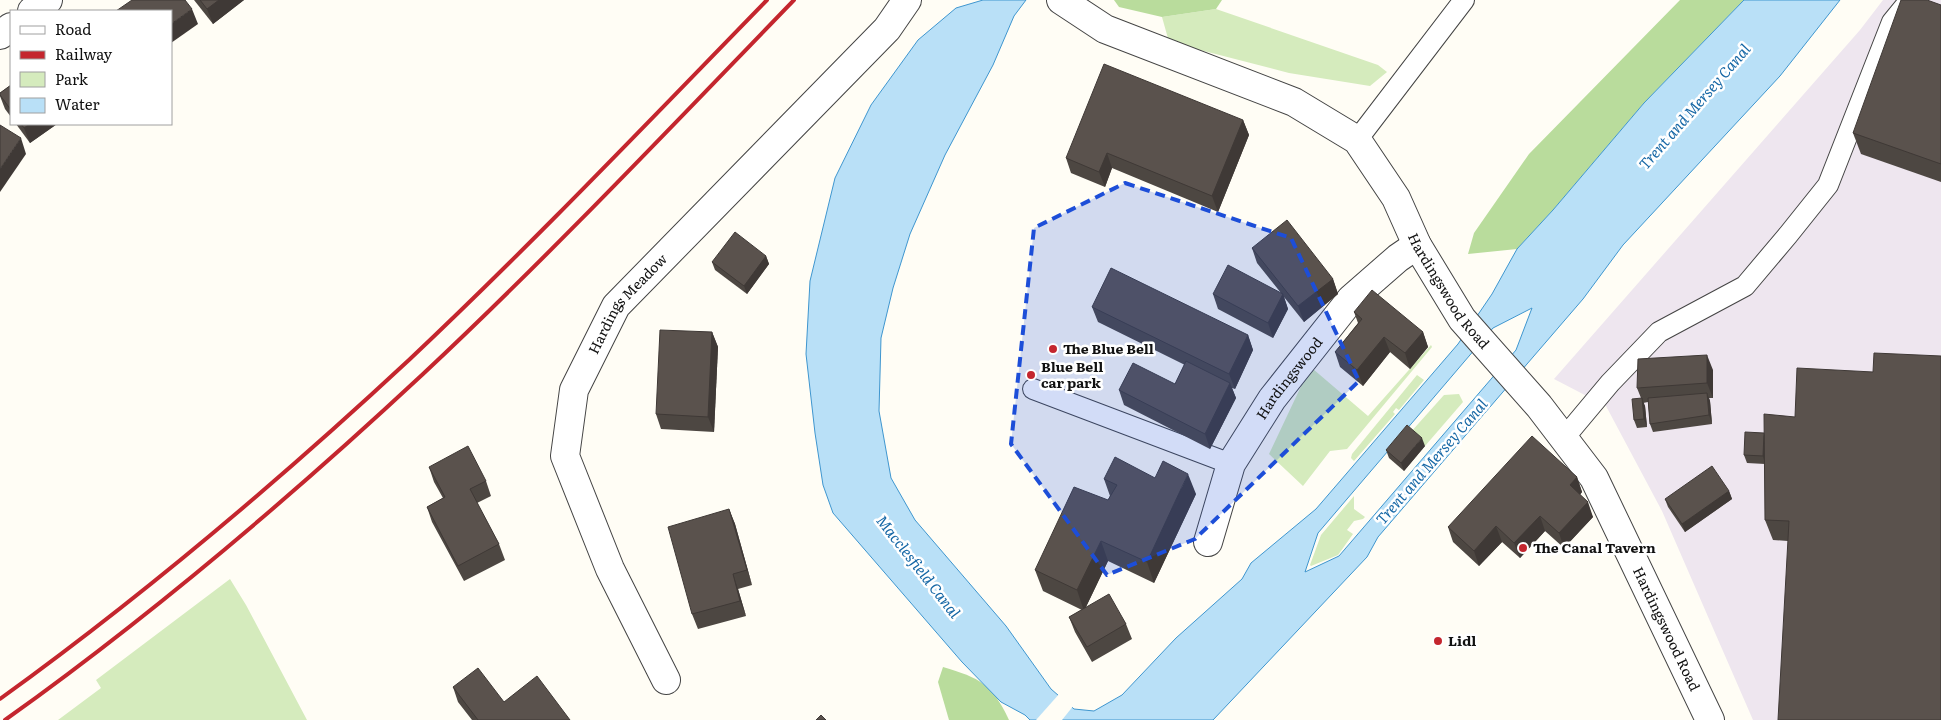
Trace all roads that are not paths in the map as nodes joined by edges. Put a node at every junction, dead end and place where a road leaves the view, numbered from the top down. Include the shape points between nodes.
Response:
1 (48, 0) edge
2 (907, 0) edge
3 (1464, 0) edge
4 (1910, 0) edge
5 (1063, 1) edge
6 (33, 10) edge
7 (1357, 140) junction
8 (1417, 245) junction
9 (1033, 389) dead end
10 (1564, 438) junction
11 (1231, 464) junction
12 (1208, 542) dead end
13 (666, 680) dead end
14 (1710, 720) edge

1 - 6 street
2 - 13 street, Hardings Meadow via 887,29 616,306 574,390 565,456 610,569
3 - 7 lane
4 - 10 lane via 1892,22 1828,185 1800,221 1745,286 1658,332
5 - 7 street, Hardingswood Road via 1105,29 1294,102
7 - 8 street, Hardingswood Road via 1396,198
8 - 10 street, Hardingswood Road via 1462,319
8 - 11 street, Hardingswood via 1351,299 1272,399
9 - 11 lane
10 - 14 street, Hardingswood Road via 1594,478
11 - 12 street, Hardingswood

